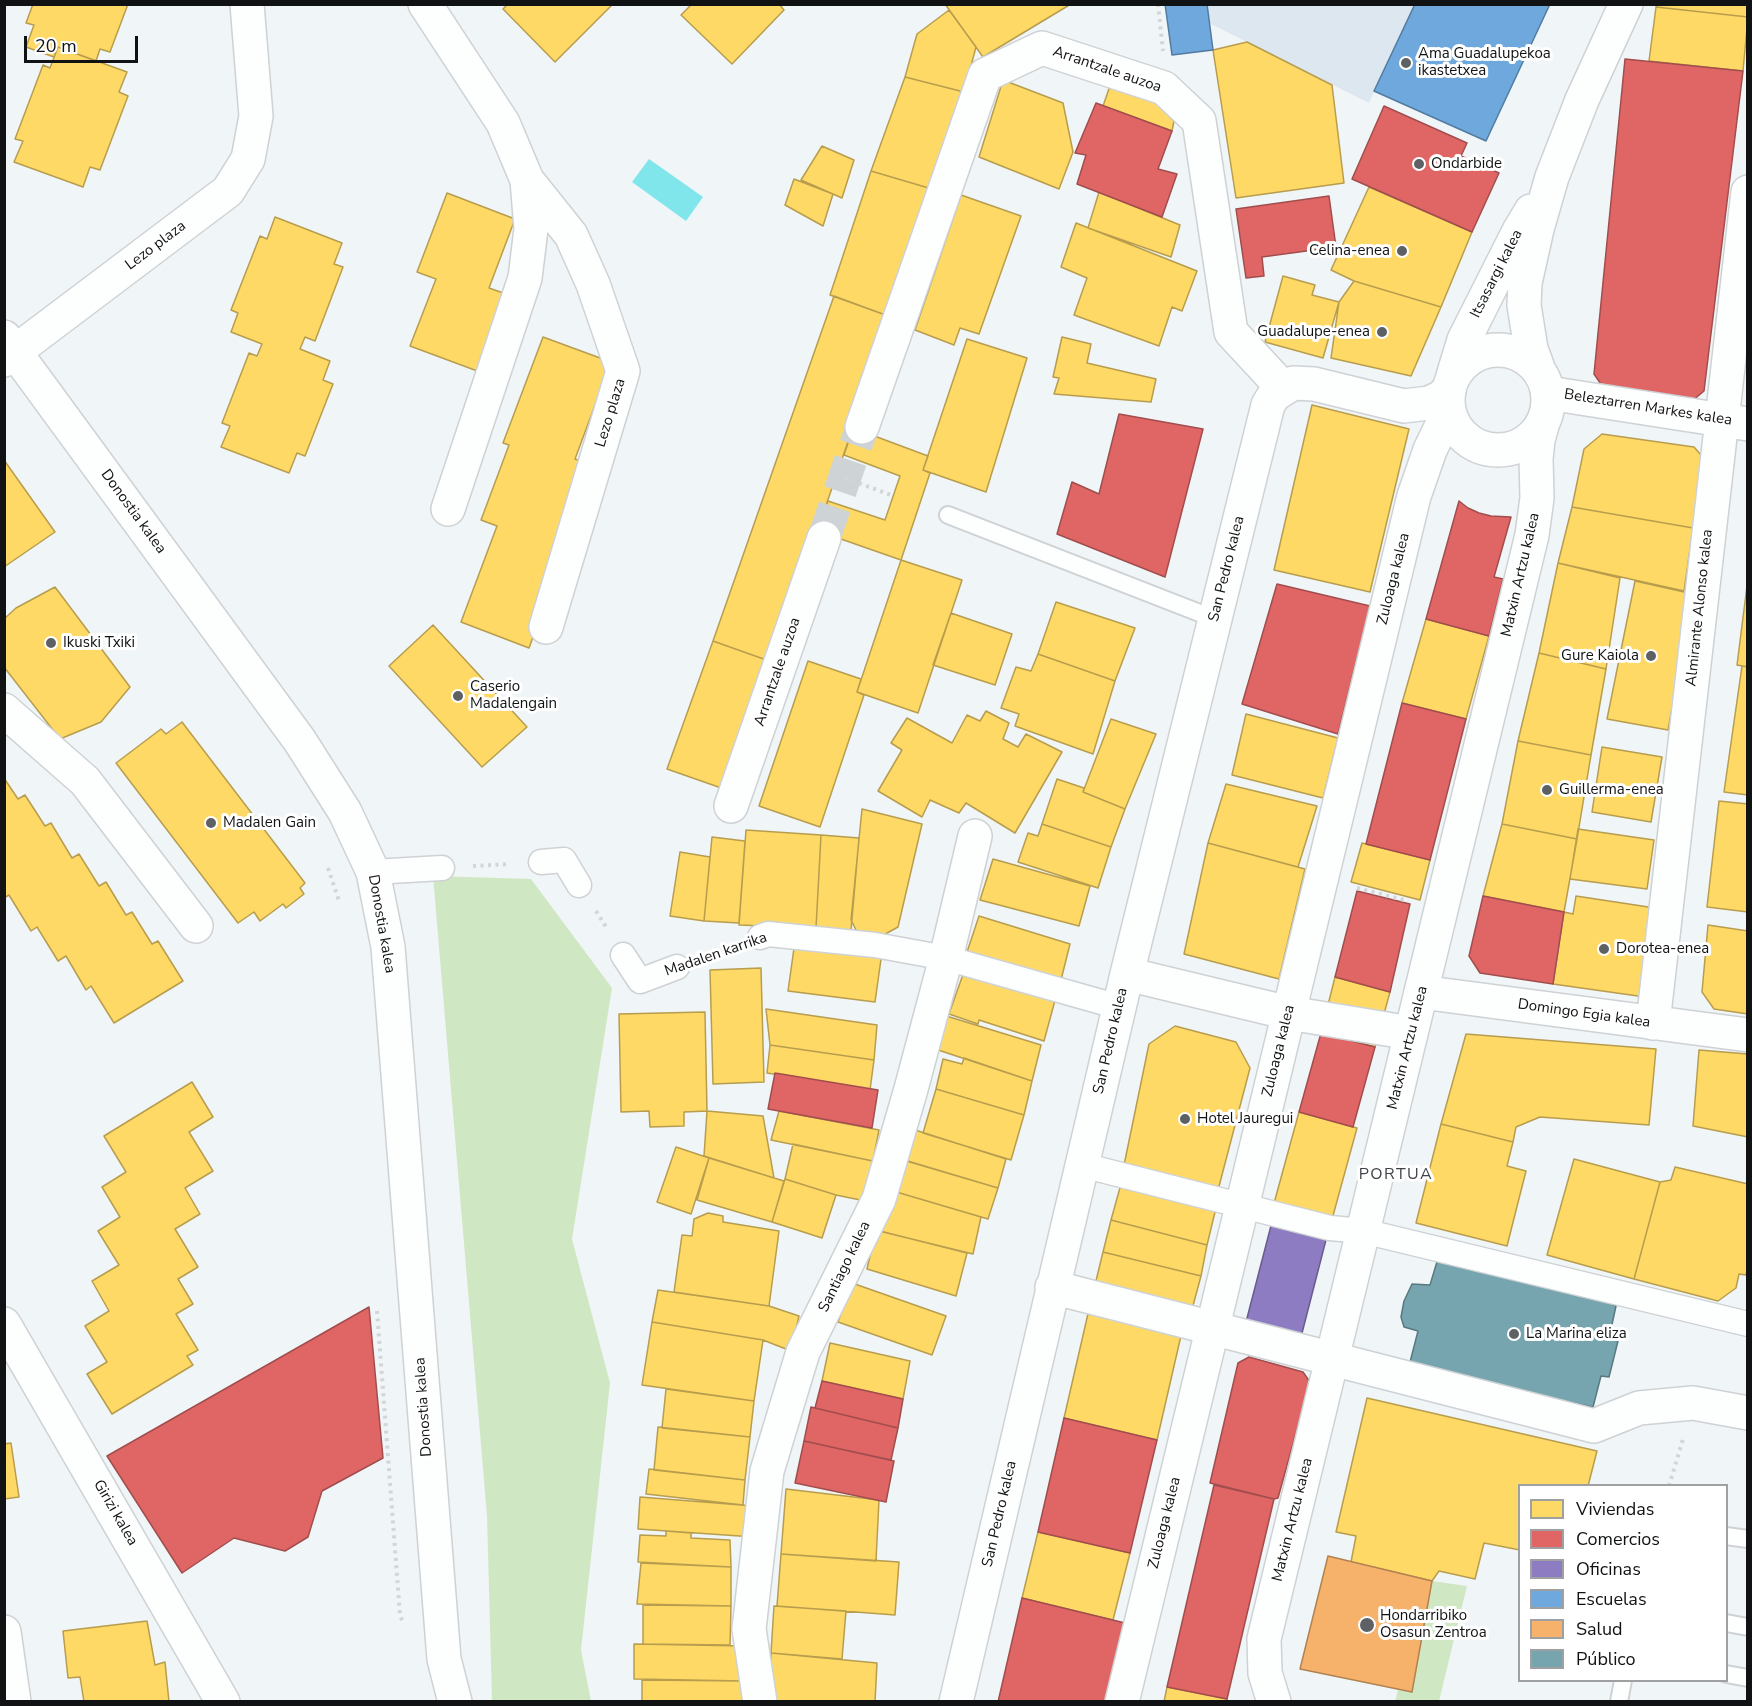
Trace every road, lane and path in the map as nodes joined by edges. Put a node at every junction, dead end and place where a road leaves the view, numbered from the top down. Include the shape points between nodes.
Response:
1 (247, 4) edge
2 (425, 4) edge
3 (1626, 4) edge
4 (1552, 177) junction
5 (527, 180) junction
6 (1748, 192) edge
7 (1525, 283) junction
8 (8, 350) edge
9 (1455, 382) junction
10 (1283, 388) junction
11 (1543, 395) junction
12 (1735, 422) edge
13 (862, 427) tunnel mouth
14 (845, 478) dead end
15 (891, 495) dead end
16 (448, 509) dead end
17 (948, 515) dead end
18 (824, 538) tunnel mouth
19 (1215, 619) junction
20 (546, 627) dead end
21 (4, 710) edge
22 (731, 806) dead end
23 (975, 836) dead end
24 (541, 862) joint
25 (327, 865) dead end
26 (442, 868) joint
27 (373, 872) junction
28 (1321, 879) junction
29 (579, 885) joint
30 (341, 908) dead end
31 (1441, 909) junction
32 (196, 926) dead end
33 (760, 937) joint
34 (623, 955) joint
35 (946, 958) junction
36 (677, 967) joint
37 (1127, 974) junction
38 (1421, 992) junction
39 (1119, 1007) junction
40 (1289, 1013) junction
41 (1653, 1023) junction
42 (1411, 1033) junction
43 (1748, 1035) edge
44 (1082, 1166) junction
45 (1242, 1206) junction
46 (1363, 1231) junction
47 (1052, 1287) junction
48 (377, 1306) dead end
49 (4, 1324) edge
50 (1748, 1324) edge
51 (1213, 1327) junction
52 (1333, 1358) junction
53 (1693, 1403) junction
54 (1748, 1413) edge
55 (1669, 1484) edge
56 (1728, 1536) edge
57 (1748, 1539) edge
58 (1728, 1623) edge
59 (404, 1624) dead end
60 (1748, 1627) edge
61 (4, 1632) edge
62 (444, 1659) junction
63 (1728, 1674) edge
64 (1748, 1678) edge
65 (1623, 1682) edge
66 (1267, 1693) edge
67 (14, 1701) edge
68 (223, 1701) edge
69 (440, 1701) edge
70 (455, 1701) edge
71 (759, 1701) edge
72 (956, 1701) edge
73 (1122, 1701) edge
74 (1619, 1701) edge

1 - 8 street, Lezo plaza via 256,116 248,159 228,191
2 - 5 street, Lezo plaza via 503,123
3 - 4 street, Itsasargi kalea via 1598,61
4 - 7 street, Itsasargi kalea
4 - 9 street, Itsasargi kalea via 1519,231 1464,340
5 - 16 street, Lezo plaza via 531,230 525,278
5 - 20 street, Lezo plaza via 571,235 593,284 623,371
6 - 12 street, Almirante Alonso kalea
7 - 9 street, Itsasargi kalea via 1504,323
7 - 11 street, Itsasargi kalea via 1526,327
8 - 27 street, Donostia kalea via 300,741 345,812
9 - 10 street via 1440,398 1404,406 1314,384 1293,383
9 - 11 street via 1492,350 1513,352 1532,363
9 - 11 street via 1455,424 1469,440 1490,449 1518,446 1536,433
9 - 28 street, Zuloaga kalea via 1414,496
10 - 13 street, Arrantzale auzoa via 1231,332 1199,121 1164,88 1042,48 985,75
10 - 19 street, San Pedro kalea via 1268,405
11 - 12 street, Beleztarren Markes kalea
11 - 31 street, Matxin Artzu kalea via 1535,520
12 - 41 street, Almirante Alonso kalea
14 - 15 path
17 - 19 lane
18 - 22 street, Arrantzale auzoa
19 - 37 street, San Pedro kalea
21 - 32 street via 84,781
23 - 35 street, Santiago kalea
24 - 26 path
24 - 29 street via 564,860
25 - 30 path
26 - 27 street
27 - 62 street, Donostia kalea via 388,947
28 - 31 path
28 - 40 street, Zuloaga kalea
29 - 34 path
31 - 38 street, Matxin Artzu kalea
33 - 35 street, Madalen karrika via 768,934 875,945
33 - 36 path, Madalen karrika
34 - 36 street, Madalen karrika via 640,981
35 - 39 street, Madalen karrika
35 - 71 street, Santiago kalea via 879,1199 803,1352 767,1471 750,1629
37 - 39 street, San Pedro kalea
37 - 40 street
38 - 41 street, Domingo Egia kalea
38 - 42 street, Matxin Artzu kalea
39 - 44 street, San Pedro kalea
40 - 42 street
40 - 45 street, Zuloaga kalea
41 - 43 street, Domingo Egia kalea
42 - 46 street, Matxin Artzu kalea
44 - 45 street
44 - 47 street, San Pedro kalea
45 - 46 street via 1330,1228
45 - 51 street, Zuloaga kalea
46 - 50 street
46 - 52 street, Matxin Artzu kalea
47 - 51 street
47 - 72 street, San Pedro kalea
48 - 59 path via 400,1615
49 - 68 street, Girizi kalea
51 - 52 street
51 - 73 street, Zuloaga kalea
52 - 53 street via 1594,1426 1639,1408
52 - 66 street, Matxin Artzu kalea via 1264,1639
53 - 54 street
53 - 55 path
56 - 57 lane
58 - 60 lane
61 - 67 street
62 - 69 street, Donostia kalea
62 - 70 street, Donostia kalea
63 - 64 lane
65 - 74 lane

